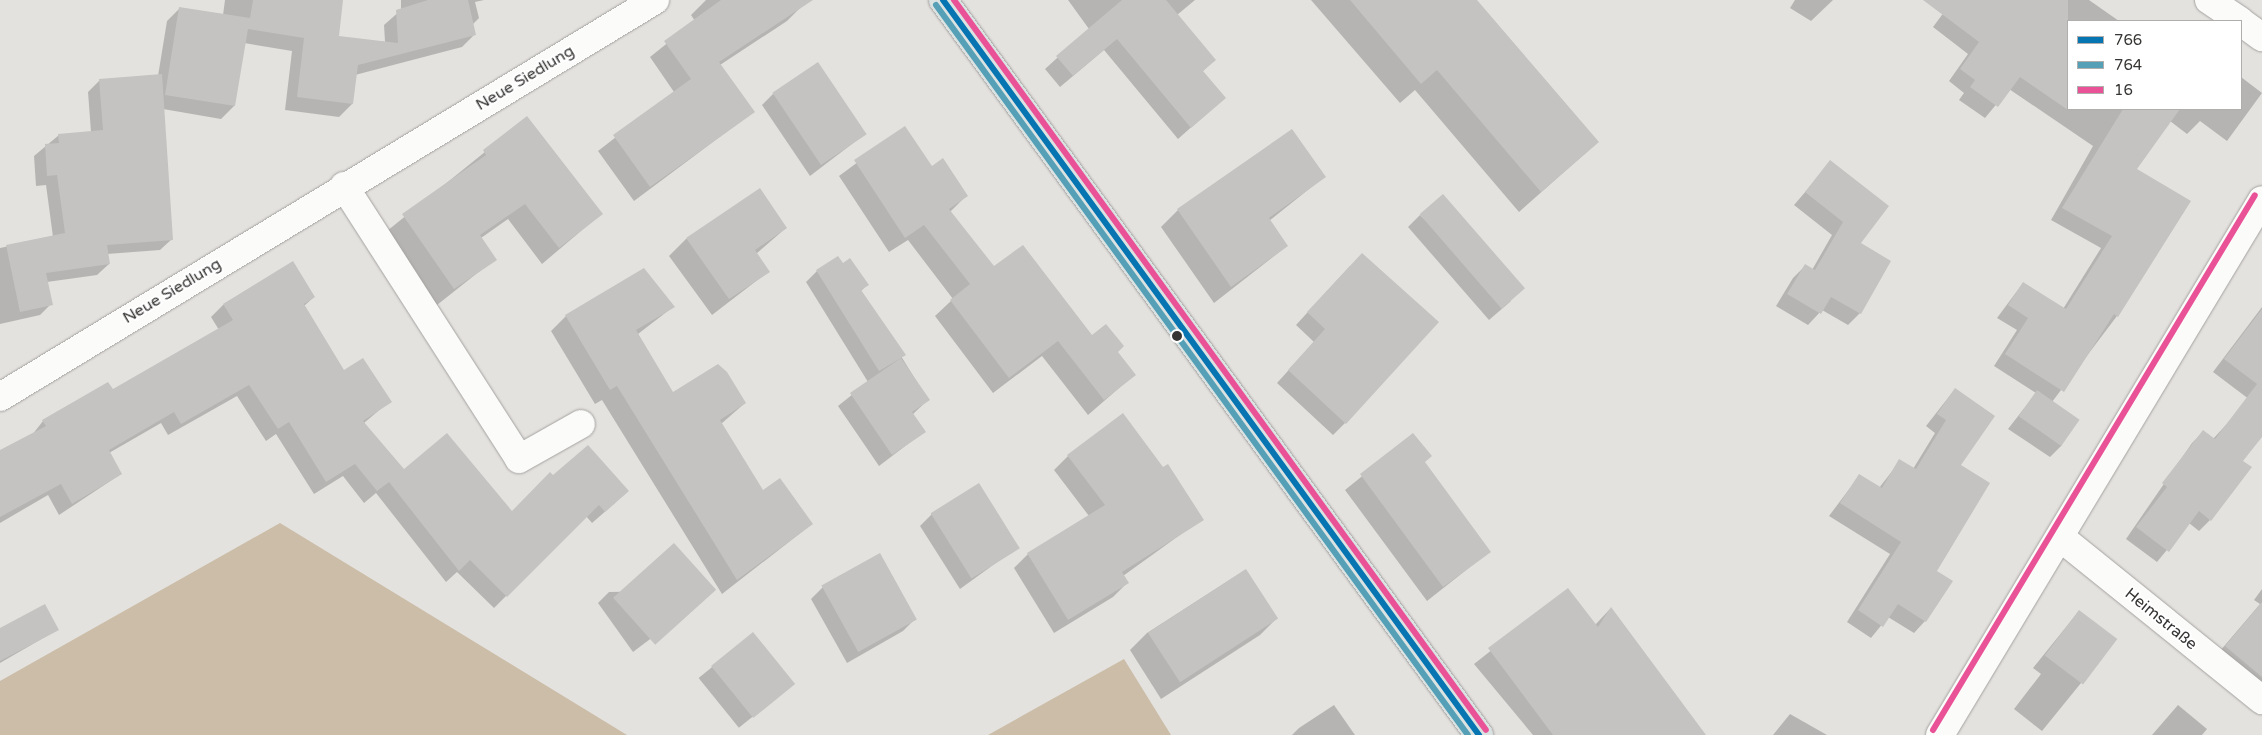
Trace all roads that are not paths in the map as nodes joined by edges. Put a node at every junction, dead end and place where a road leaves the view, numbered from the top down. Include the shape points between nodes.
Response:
1 (655, 0) edge
2 (943, 0) edge
3 (2209, 0) edge
4 (2237, 20) edge
5 (2242, 23) edge
6 (2262, 37) edge
7 (344, 186) junction
8 (2262, 200) edge
9 (0, 397) edge
10 (581, 424) dead end
11 (2060, 537) junction
12 (2262, 700) edge
13 (1478, 735) edge
14 (1940, 735) edge

1 - 7 street, Neue Siedlung
2 - 13 main road
3 - 4 street
5 - 6 street
7 - 9 street, Neue Siedlung
7 - 10 street via 519,459
8 - 11 street
11 - 12 street, Heimstraße
11 - 14 street

